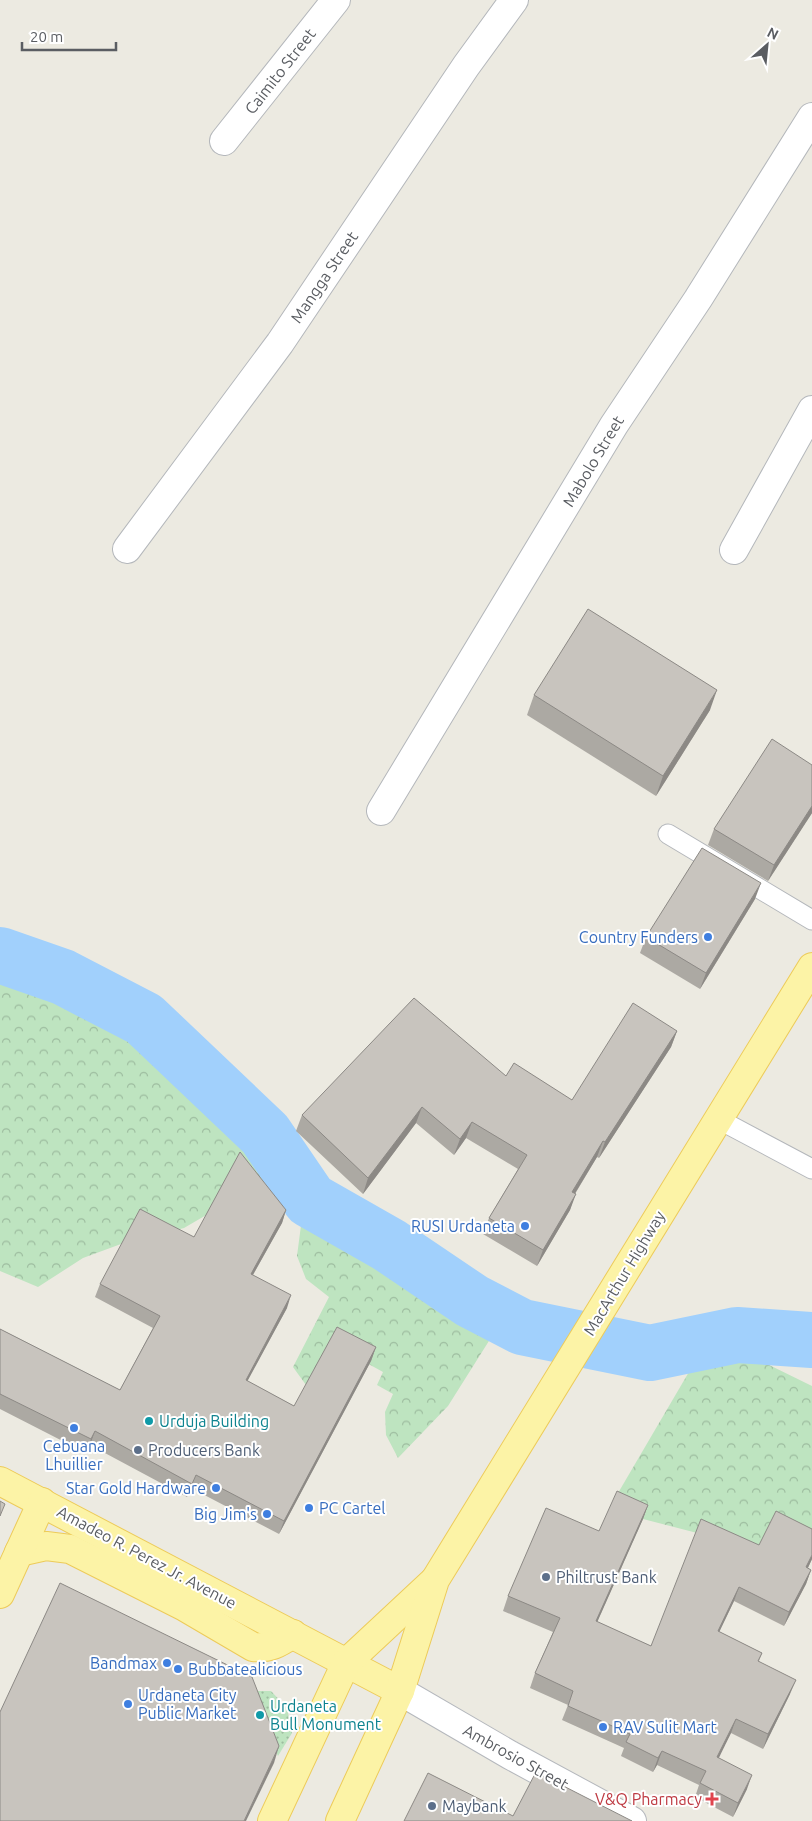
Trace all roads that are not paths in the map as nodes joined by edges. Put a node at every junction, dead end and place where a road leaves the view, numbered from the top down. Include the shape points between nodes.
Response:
1 (336, 0) edge
2 (514, 0) edge
3 (812, 117) edge
4 (224, 141) dead end
5 (812, 410) edge
6 (127, 549) dead end
7 (734, 550) dead end
8 (381, 811) dead end
9 (668, 834) dead end
10 (812, 920) edge
11 (812, 967) edge
12 (718, 1118) junction
13 (812, 1169) edge
14 (0, 1481) edge
15 (42, 1502) junction
16 (19, 1552) junction
17 (435, 1580) junction
18 (0, 1594) edge
19 (293, 1634) junction
20 (346, 1663) junction
21 (400, 1691) junction
22 (272, 1821) edge
23 (340, 1821) edge
24 (632, 1821) edge

1 - 4 street, Caimito Street
2 - 6 street, Mangga Street via 280,343
3 - 8 street, Mabolo Street via 698,300 614,425
5 - 7 street
9 - 10 lane
11 - 12 main road, MacArthur Highway
12 - 13 lane
12 - 17 main road, MacArthur Highway
14 - 15 main road, Amadeo R. Perez Jr. Avenue
15 - 16 main road
15 - 19 main road, Amadeo R. Perez Jr. Avenue
16 - 18 main road
16 - 19 main road, Amadeo R. Perez Jr. Avenue via 46,1546 70,1549 183,1606 253,1647 272,1647
17 - 20 main road, MacArthur Highway
17 - 21 main road, MacArthur Highway
19 - 20 main road, Amadeo R. Perez Jr. Avenue
20 - 21 main road, Amadeo R. Perez Jr. Avenue
20 - 22 main road, MacArthur Highway
21 - 23 main road, MacArthur Highway
21 - 24 street, Ambrosio Street

